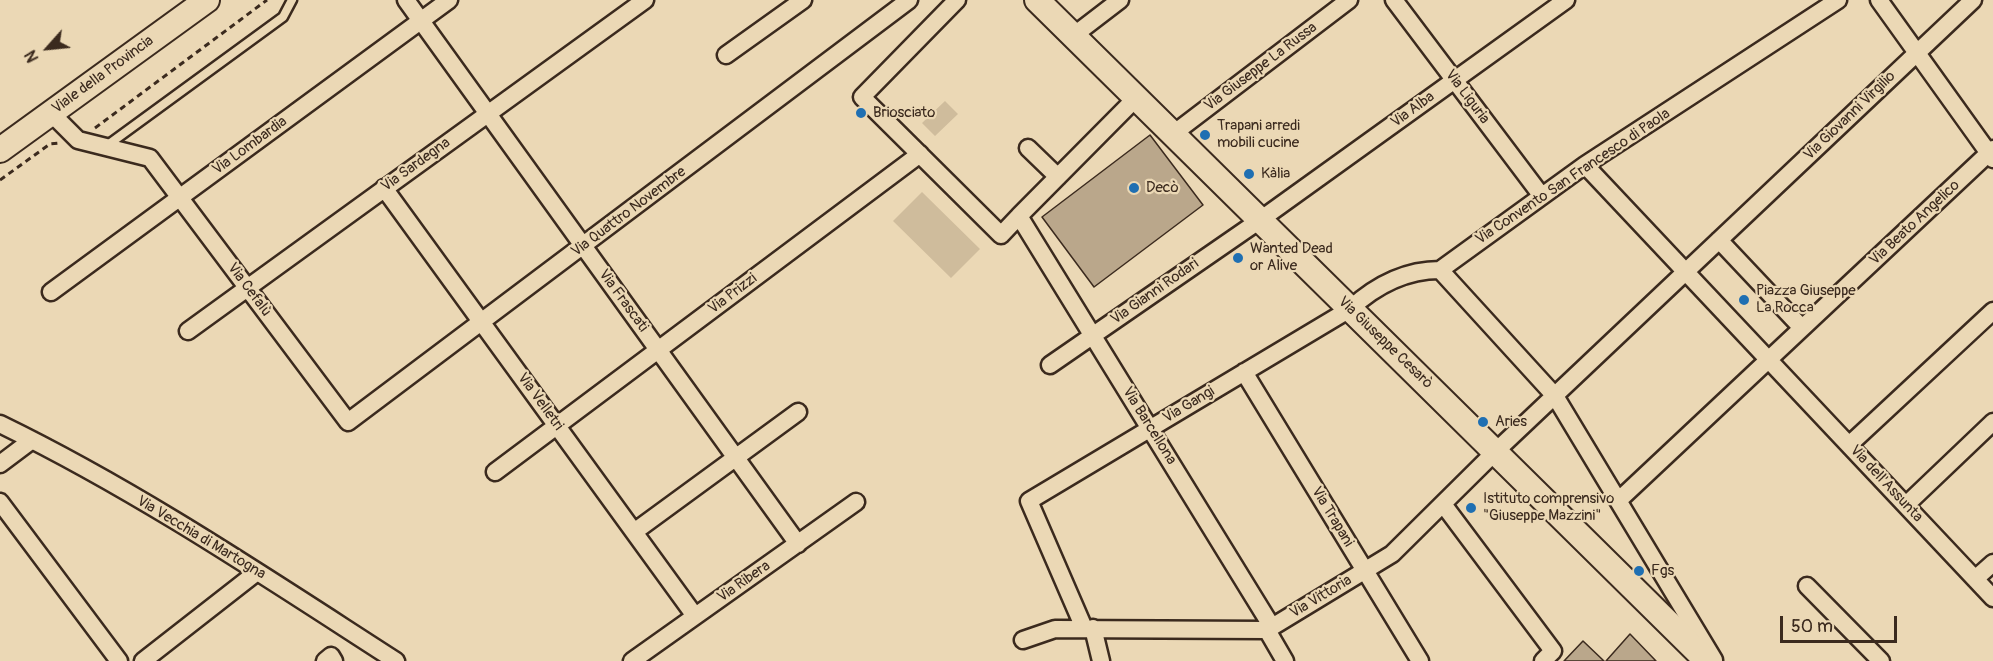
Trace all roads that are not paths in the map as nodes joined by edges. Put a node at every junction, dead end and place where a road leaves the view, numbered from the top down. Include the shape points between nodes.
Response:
1 (207, 0) edge
2 (292, 0) edge
3 (406, 0) edge
4 (449, 0) edge
5 (645, 0) edge
6 (803, 0) edge
7 (909, 0) edge
8 (957, 0) edge
9 (1037, 0) edge
10 (1120, 0) edge
11 (1349, 0) edge
12 (1394, 0) edge
13 (1566, 0) edge
14 (1838, 0) edge
15 (1879, 0) edge
16 (1973, 0) edge
17 (421, 21) junction
18 (1073, 36) junction
19 (1916, 52) junction
20 (726, 55) dead end
21 (1454, 80) junction
22 (1136, 98) junction
23 (51, 113) junction
24 (488, 114) junction
25 (1173, 134) junction
26 (105, 147) junction
27 (1028, 148) dead end
28 (0, 150) edge
29 (1992, 154) edge
30 (914, 158) junction
31 (1585, 165) junction
32 (1058, 177) junction
33 (384, 188) junction
34 (1541, 195) junction
35 (180, 198) junction
36 (1260, 220) junction
37 (1022, 221) junction
38 (1723, 236) junction
39 (583, 246) junction
40 (1440, 270) junction
41 (1680, 272) junction
42 (247, 288) junction
43 (51, 292) dead end
44 (1350, 309) junction
45 (1993, 311) edge
46 (482, 322) junction
47 (1806, 324) junction
48 (188, 331) dead end
49 (1093, 336) junction
50 (658, 350) junction
51 (1050, 365) dead end
52 (1769, 366) junction
53 (1244, 372) junction
54 (1555, 396) junction
55 (798, 412) dead end
56 (348, 422) joint
57 (1993, 422) edge
58 (0, 424) edge
59 (557, 426) junction
60 (1150, 428) junction
61 (32, 440) junction
62 (1849, 445) junction
63 (1495, 452) junction
64 (736, 458) junction
65 (0, 464) edge
66 (495, 472) dead end
67 (1619, 500) junction
68 (0, 502) edge
69 (856, 502) dead end
70 (1443, 504) junction
71 (1906, 505) junction
72 (634, 532) junction
73 (798, 544) junction
74 (1993, 563) edge
75 (1365, 570) junction
76 (257, 572) junction
77 (1975, 579) junction
78 (1807, 586) dead end
79 (1993, 598) edge
80 (695, 616) junction
81 (1089, 628) junction
82 (1269, 628) junction
83 (1023, 640) dead end
84 (119, 661) edge
85 (143, 661) edge
86 (325, 661) edge
87 (334, 661) edge
88 (396, 661) edge
89 (632, 661) edge
90 (1101, 661) edge
91 (1285, 661) edge
92 (1420, 661) edge
93 (1543, 661) edge
94 (1707, 661) edge
95 (1714, 661) edge
96 (1881, 661) edge

1 - 23 street, Viale della Provincia
2 - 26 lane via 283,17
3 - 17 street, Via Frascati
4 - 17 street, Via Lombardia
5 - 24 street, Via Sardegna
6 - 20 street
7 - 39 street, Via Quattro Novembre
8 - 30 street via 862,97 883,117
9 - 18 street, Via Giuseppe Cesarò
10 - 18 street
11 - 25 street, Via Giuseppe La Russa
12 - 21 street, Via Liguria
13 - 21 street, Via Alba
14 - 31 street, Via Convento San Francesco di Paola
15 - 19 street
16 - 19 street, Via Giovanni Virgilio
17 - 24 street, Via Frascati
17 - 35 street, Via Lombardia
18 - 22 street, Via Giuseppe Cesarò
19 - 29 street
19 - 38 street, Via Giovanni Virgilio
21 - 34 street, Via Liguria
21 - 36 street, Via Alba
22 - 25 street, Via Giuseppe Cesarò
22 - 32 street
23 - 26 street via 78,140
23 - 28 street, Viale della Provincia
24 - 33 street, Via Sardegna
24 - 39 street, Via Frascati
25 - 36 street, Via Giuseppe Cesarò
26 - 35 street, Via Cefalù via 150,158
27 - 32 street
29 - 47 street, Via Beato Angelico
30 - 37 street via 1001,235
30 - 50 street, Via Prizzi
31 - 34 street, Via Convento San Francesco di Paola
31 - 41 street
32 - 37 street
33 - 42 street, Via Sardegna
33 - 46 street, Via Velletri
34 - 40 street, Via Convento San Francesco di Paola
35 - 42 street, Via Cefalù
35 - 43 street, Via Lombardia
36 - 44 street, Via Giuseppe Cesarò
36 - 49 street, Via Gianni Rodari
37 - 49 street, Via Barcellona
38 - 41 street, Via Giovanni Virgilio
38 - 47 street
39 - 46 street, Via Quattro Novembre
39 - 50 street, Via Frascati
40 - 44 street, Via Gangi via 1418,270 1370,291
40 - 54 street
41 - 52 street, Via dell'Assunta
41 - 54 street
42 - 48 street, Via Sardegna
42 - 56 street, Via Cefalù
44 - 53 street, Via Gangi
44 - 63 street, Via Giuseppe Cesarò
45 - 62 street
46 - 56 street, Via Quattro Novembre
46 - 59 street, Via Velletri
47 - 52 street, Via Beato Angelico
49 - 51 street, Via Gianni Rodari
49 - 60 street, Via Barcellona
50 - 59 street, Via Prizzi
50 - 64 street, Via Frascati
52 - 62 street, Via dell'Assunta
52 - 67 street
53 - 60 street, Via Gangi
53 - 75 street, Via Trapani
54 - 63 street, Via Vittoria
54 - 67 street
55 - 64 street
57 - 71 street
58 - 61 street, Via Vecchia di Martogna
59 - 66 street, Via Prizzi
59 - 72 street, Via Velletri
60 - 81 street, Via Gangi via 1029,501
60 - 82 street, Via Barcellona
61 - 65 street
61 - 76 street, Via Vecchia di Martogna
62 - 71 street, Via dell'Assunta
63 - 70 street, Via Vittoria
63 - 94 street, Via Giuseppe Cesarò
64 - 72 street
64 - 73 street, Via Frascati
67 - 95 street
68 - 84 street
69 - 73 street, Via Ribera
70 - 75 street, Via Vittoria via 1392,554
70 - 93 street via 1553,651
71 - 77 street, Via dell'Assunta
72 - 80 street, Via Velletri
73 - 80 street, Via Ribera
74 - 77 street
75 - 82 street, Via Vittoria
75 - 92 street, Via Trapani
76 - 85 street
76 - 88 street, Via Vecchia di Martogna
77 - 79 street, Via dell'Assunta
78 - 96 street
80 - 89 street, Via Ribera
81 - 82 street
81 - 83 street via 1055,628
81 - 90 street
82 - 91 street, Via Barcellona
86 - 87 street via 331,657

